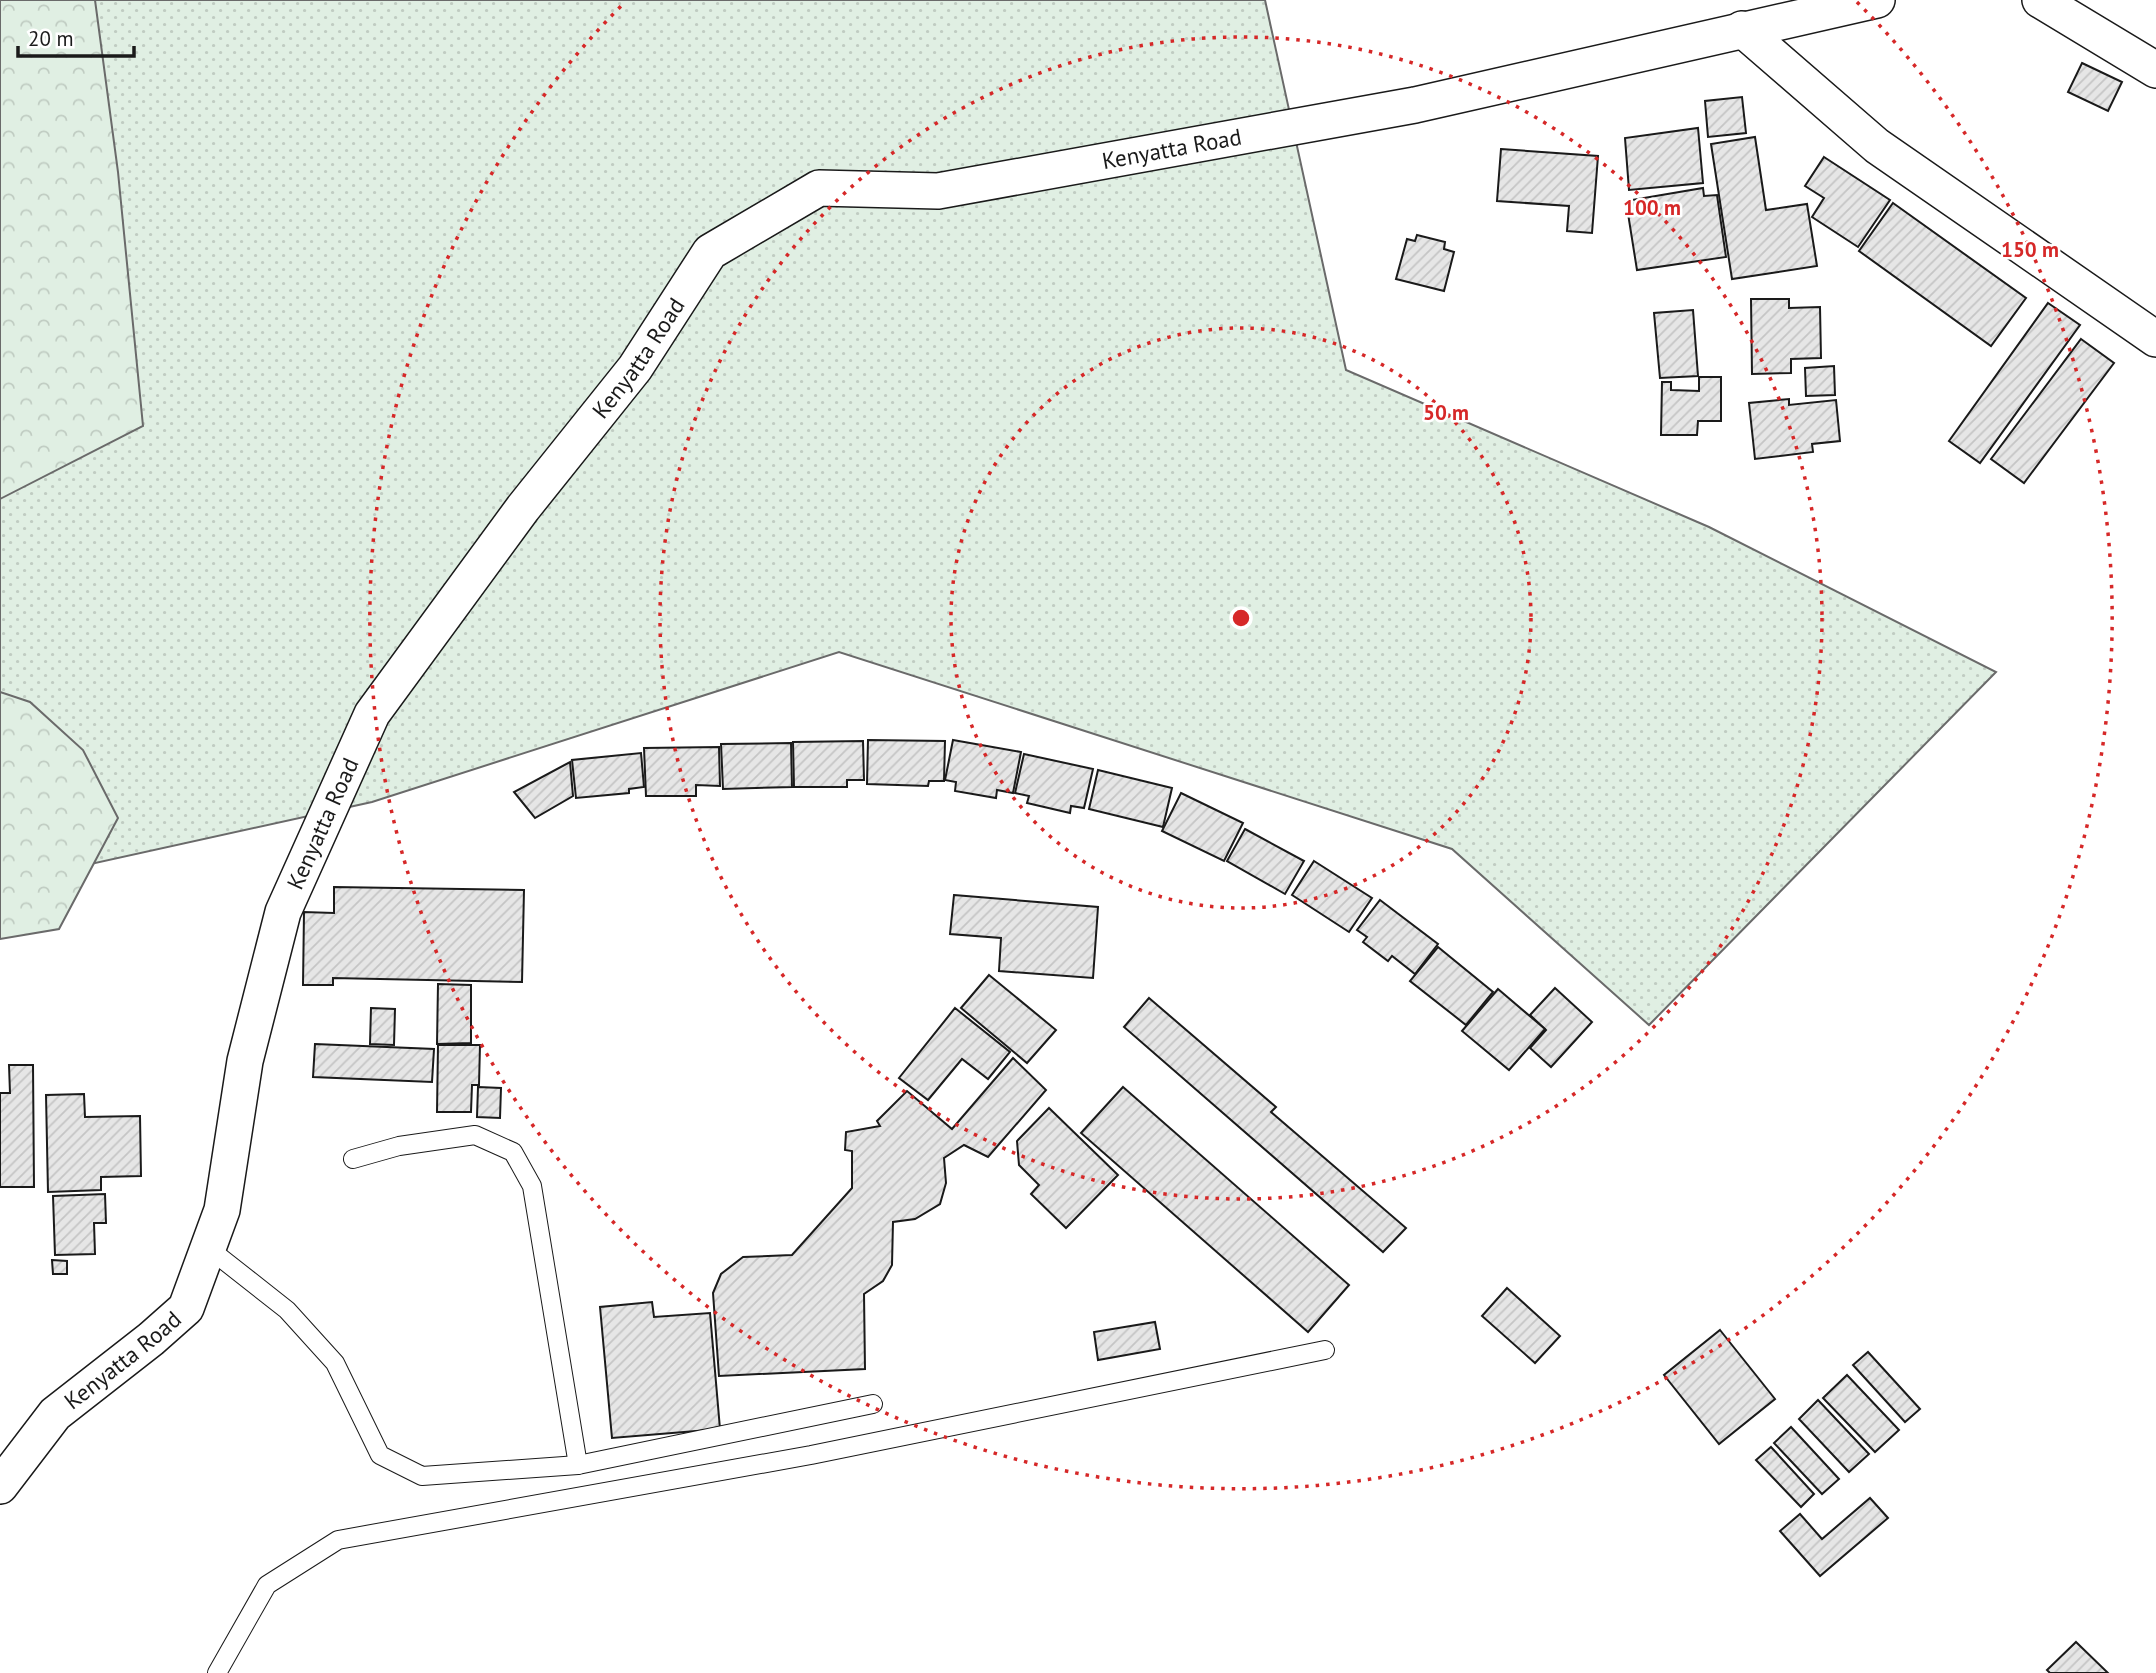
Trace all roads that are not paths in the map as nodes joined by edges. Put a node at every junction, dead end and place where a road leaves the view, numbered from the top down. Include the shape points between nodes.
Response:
1 (1877, 0) edge
2 (2040, 0) edge
3 (1742, 29) junction
4 (2156, 69) edge
5 (2156, 339) edge
6 (353, 1159) dead end
7 (207, 1247) junction
8 (1325, 1350) dead end
9 (873, 1404) dead end
10 (578, 1465) junction
11 (0, 1486) edge
12 (217, 1673) edge

1 - 3 street, Kenyatta Road
2 - 4 street
3 - 5 street via 1877,146
3 - 7 street, Kenyatta Road via 1415,104 938,191 819,188 710,252 635,368 523,508 372,714 283,912 245,1061 222,1210
6 - 10 lane via 399,1146 475,1135 513,1152 532,1186
7 - 10 lane via 287,1310 335,1363 380,1455 422,1476
7 - 11 street, Kenyatta Road via 186,1308 55,1414
8 - 12 lane via 811,1455 338,1540 267,1586
9 - 10 lane

